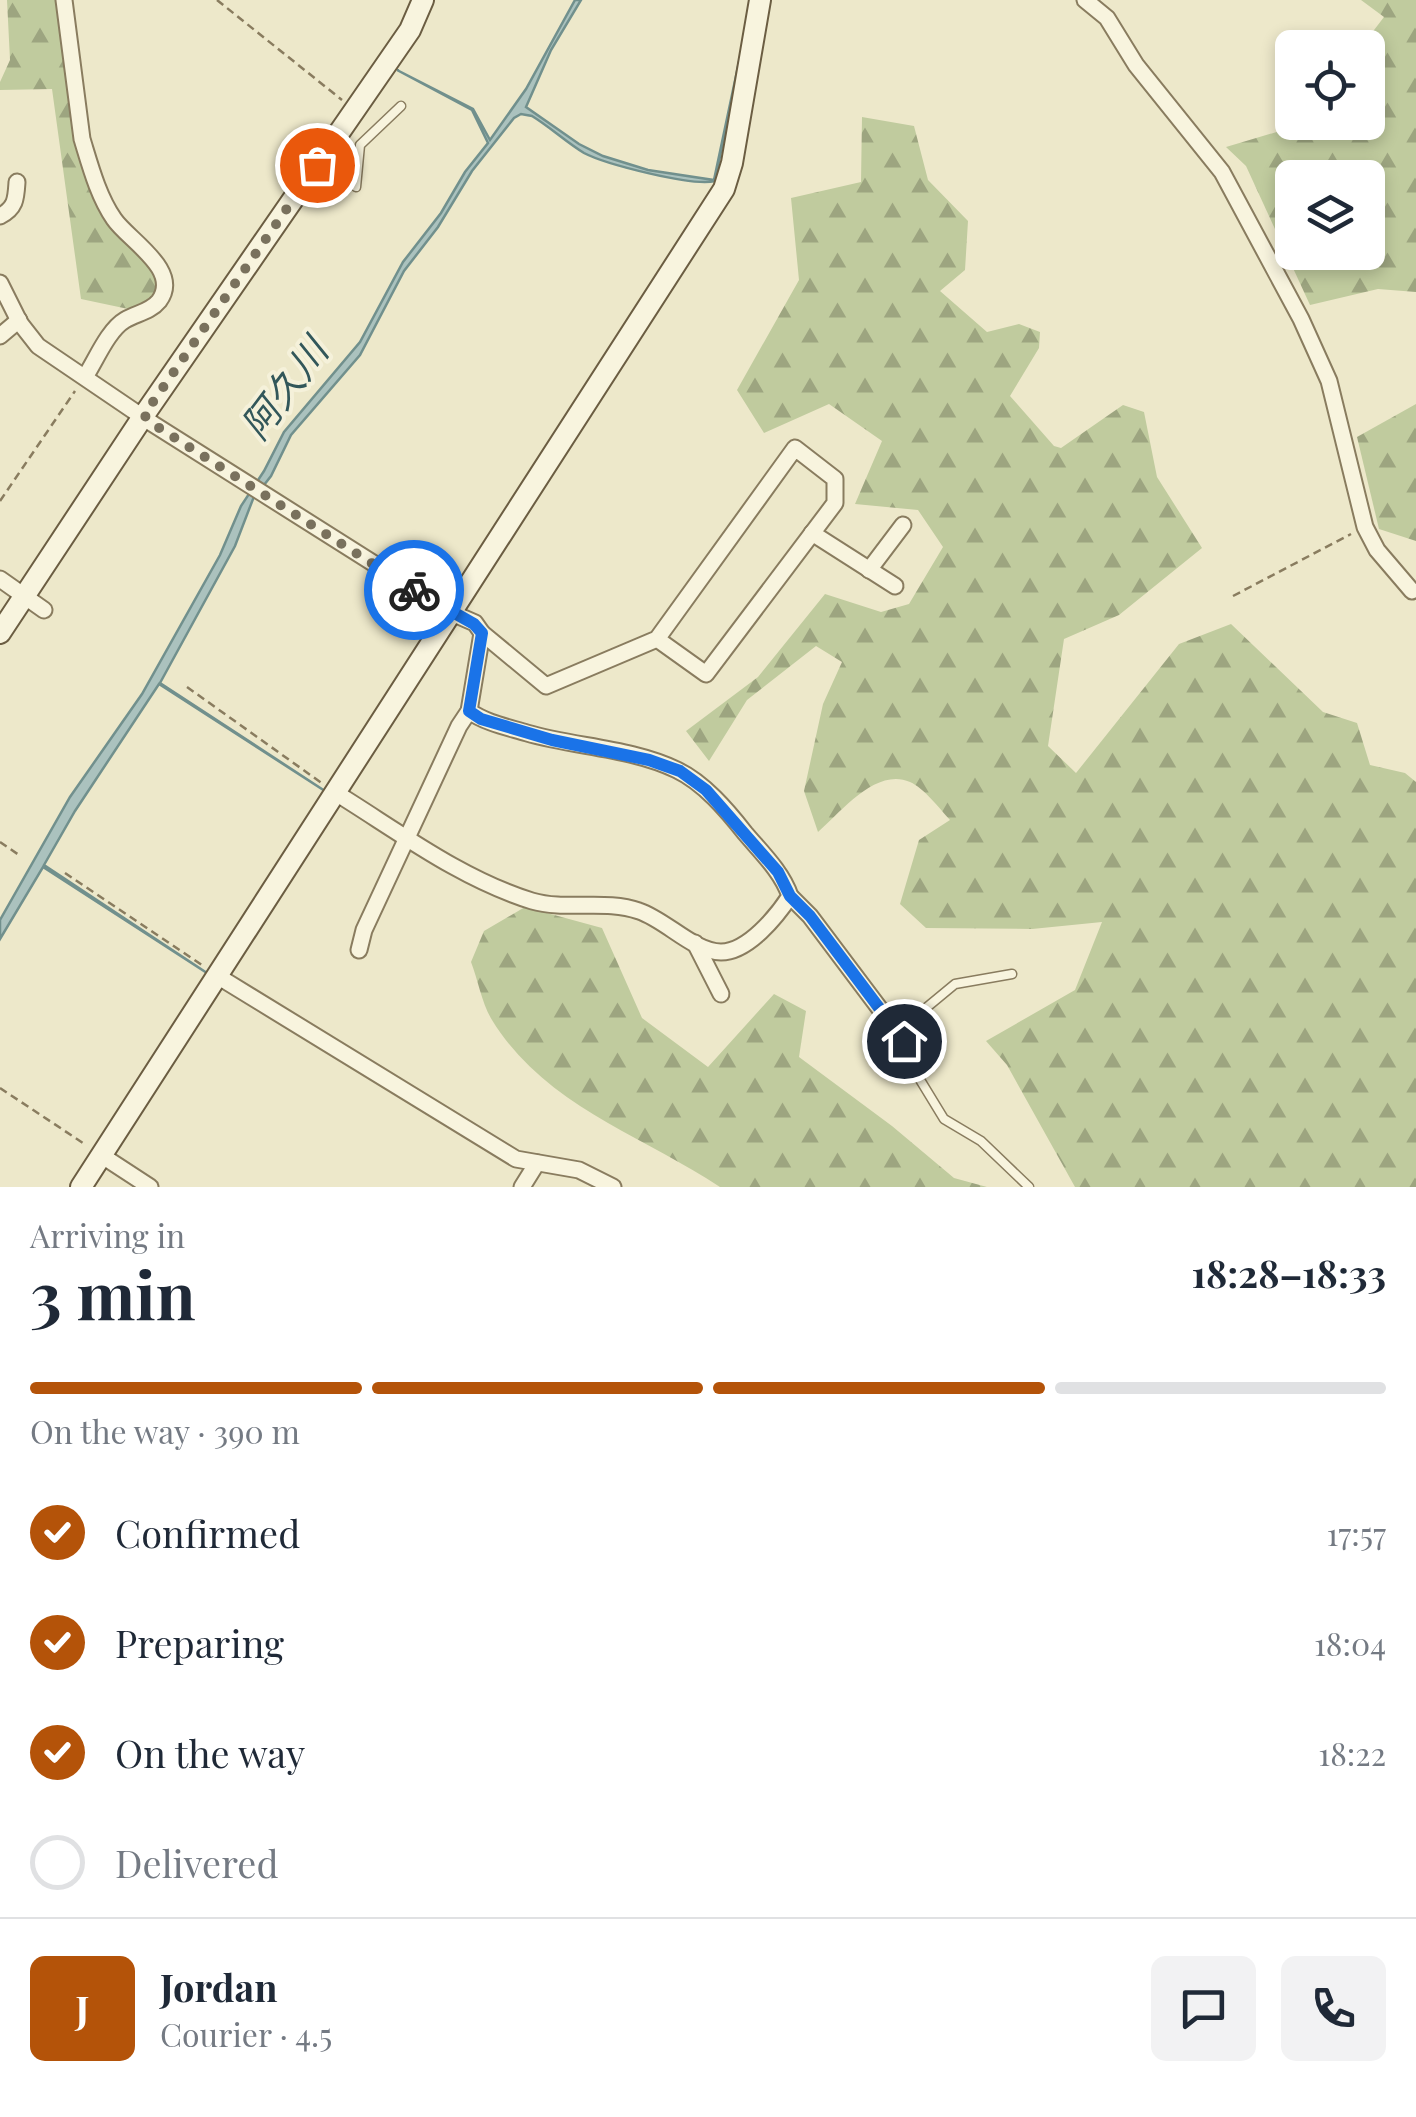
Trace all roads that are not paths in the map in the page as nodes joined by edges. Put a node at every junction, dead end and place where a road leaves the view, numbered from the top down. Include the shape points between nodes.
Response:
1 (64, 0) edge
2 (424, 0) edge
3 (760, 0) edge
4 (1085, 0) edge
5 (401, 106) dead end
6 (338, 134) junction
7 (360, 144) junction
8 (17, 182) dead end
9 (356, 187) dead end
10 (0, 216) edge
11 (0, 283) edge
12 (19, 320) junction
13 (0, 336) edge
14 (85, 376) junction
15 (144, 415) junction
16 (904, 525) dead end
17 (812, 533) junction
18 (870, 570) junction
19 (0, 580) edge
20 (895, 586) dead end
21 (1412, 591) dead end
22 (24, 596) junction
23 (44, 610) dead end
24 (452, 614) junction
25 (0, 633) edge
26 (482, 633) junction
27 (657, 639) junction
28 (469, 711) junction
29 (336, 793) junction
30 (408, 837) junction
31 (790, 896) junction
32 (695, 943) junction
33 (359, 950) dead end
34 (1012, 974) dead end
35 (218, 977) junction
36 (721, 994) dead end
37 (904, 1041) junction
38 (101, 1155) junction
39 (537, 1163) junction
40 (82, 1187) edge
41 (150, 1187) edge
42 (522, 1187) edge
43 (613, 1187) edge
44 (1028, 1187) edge

1 - 14 street via 88,161 114,219 156,263 164,291 146,311 123,321
2 - 6 street
3 - 24 street via 724,190
4 - 21 street via 1107,18 1222,172 1329,381 1365,526
5 - 7 lane
6 - 7 lane
6 - 15 street
7 - 9 lane
8 - 10 street via 15,203
11 - 12 street
12 - 13 street
12 - 14 street via 38,346
14 - 15 street
15 - 22 street
15 - 24 street
16 - 18 street
17 - 18 street
17 - 27 street via 706,674
17 - 27 street via 835,503 835,479 795,448
18 - 20 street
19 - 22 street
22 - 23 street
22 - 25 street
24 - 26 street
24 - 29 street
26 - 27 street via 546,686
26 - 28 street
28 - 30 street
28 - 31 street via 552,740 680,771 734,819
29 - 30 street
29 - 35 street
30 - 32 street via 481,882 536,902 638,910
30 - 33 street
31 - 32 street via 744,946 720,952
31 - 37 street
32 - 36 street
34 - 37 lane via 954,984 909,1022
35 - 38 street
35 - 39 street via 484,1142
37 - 44 lane via 908,1060 944,1119 981,1142
38 - 40 street
38 - 41 street
39 - 42 street
39 - 43 street via 579,1170

